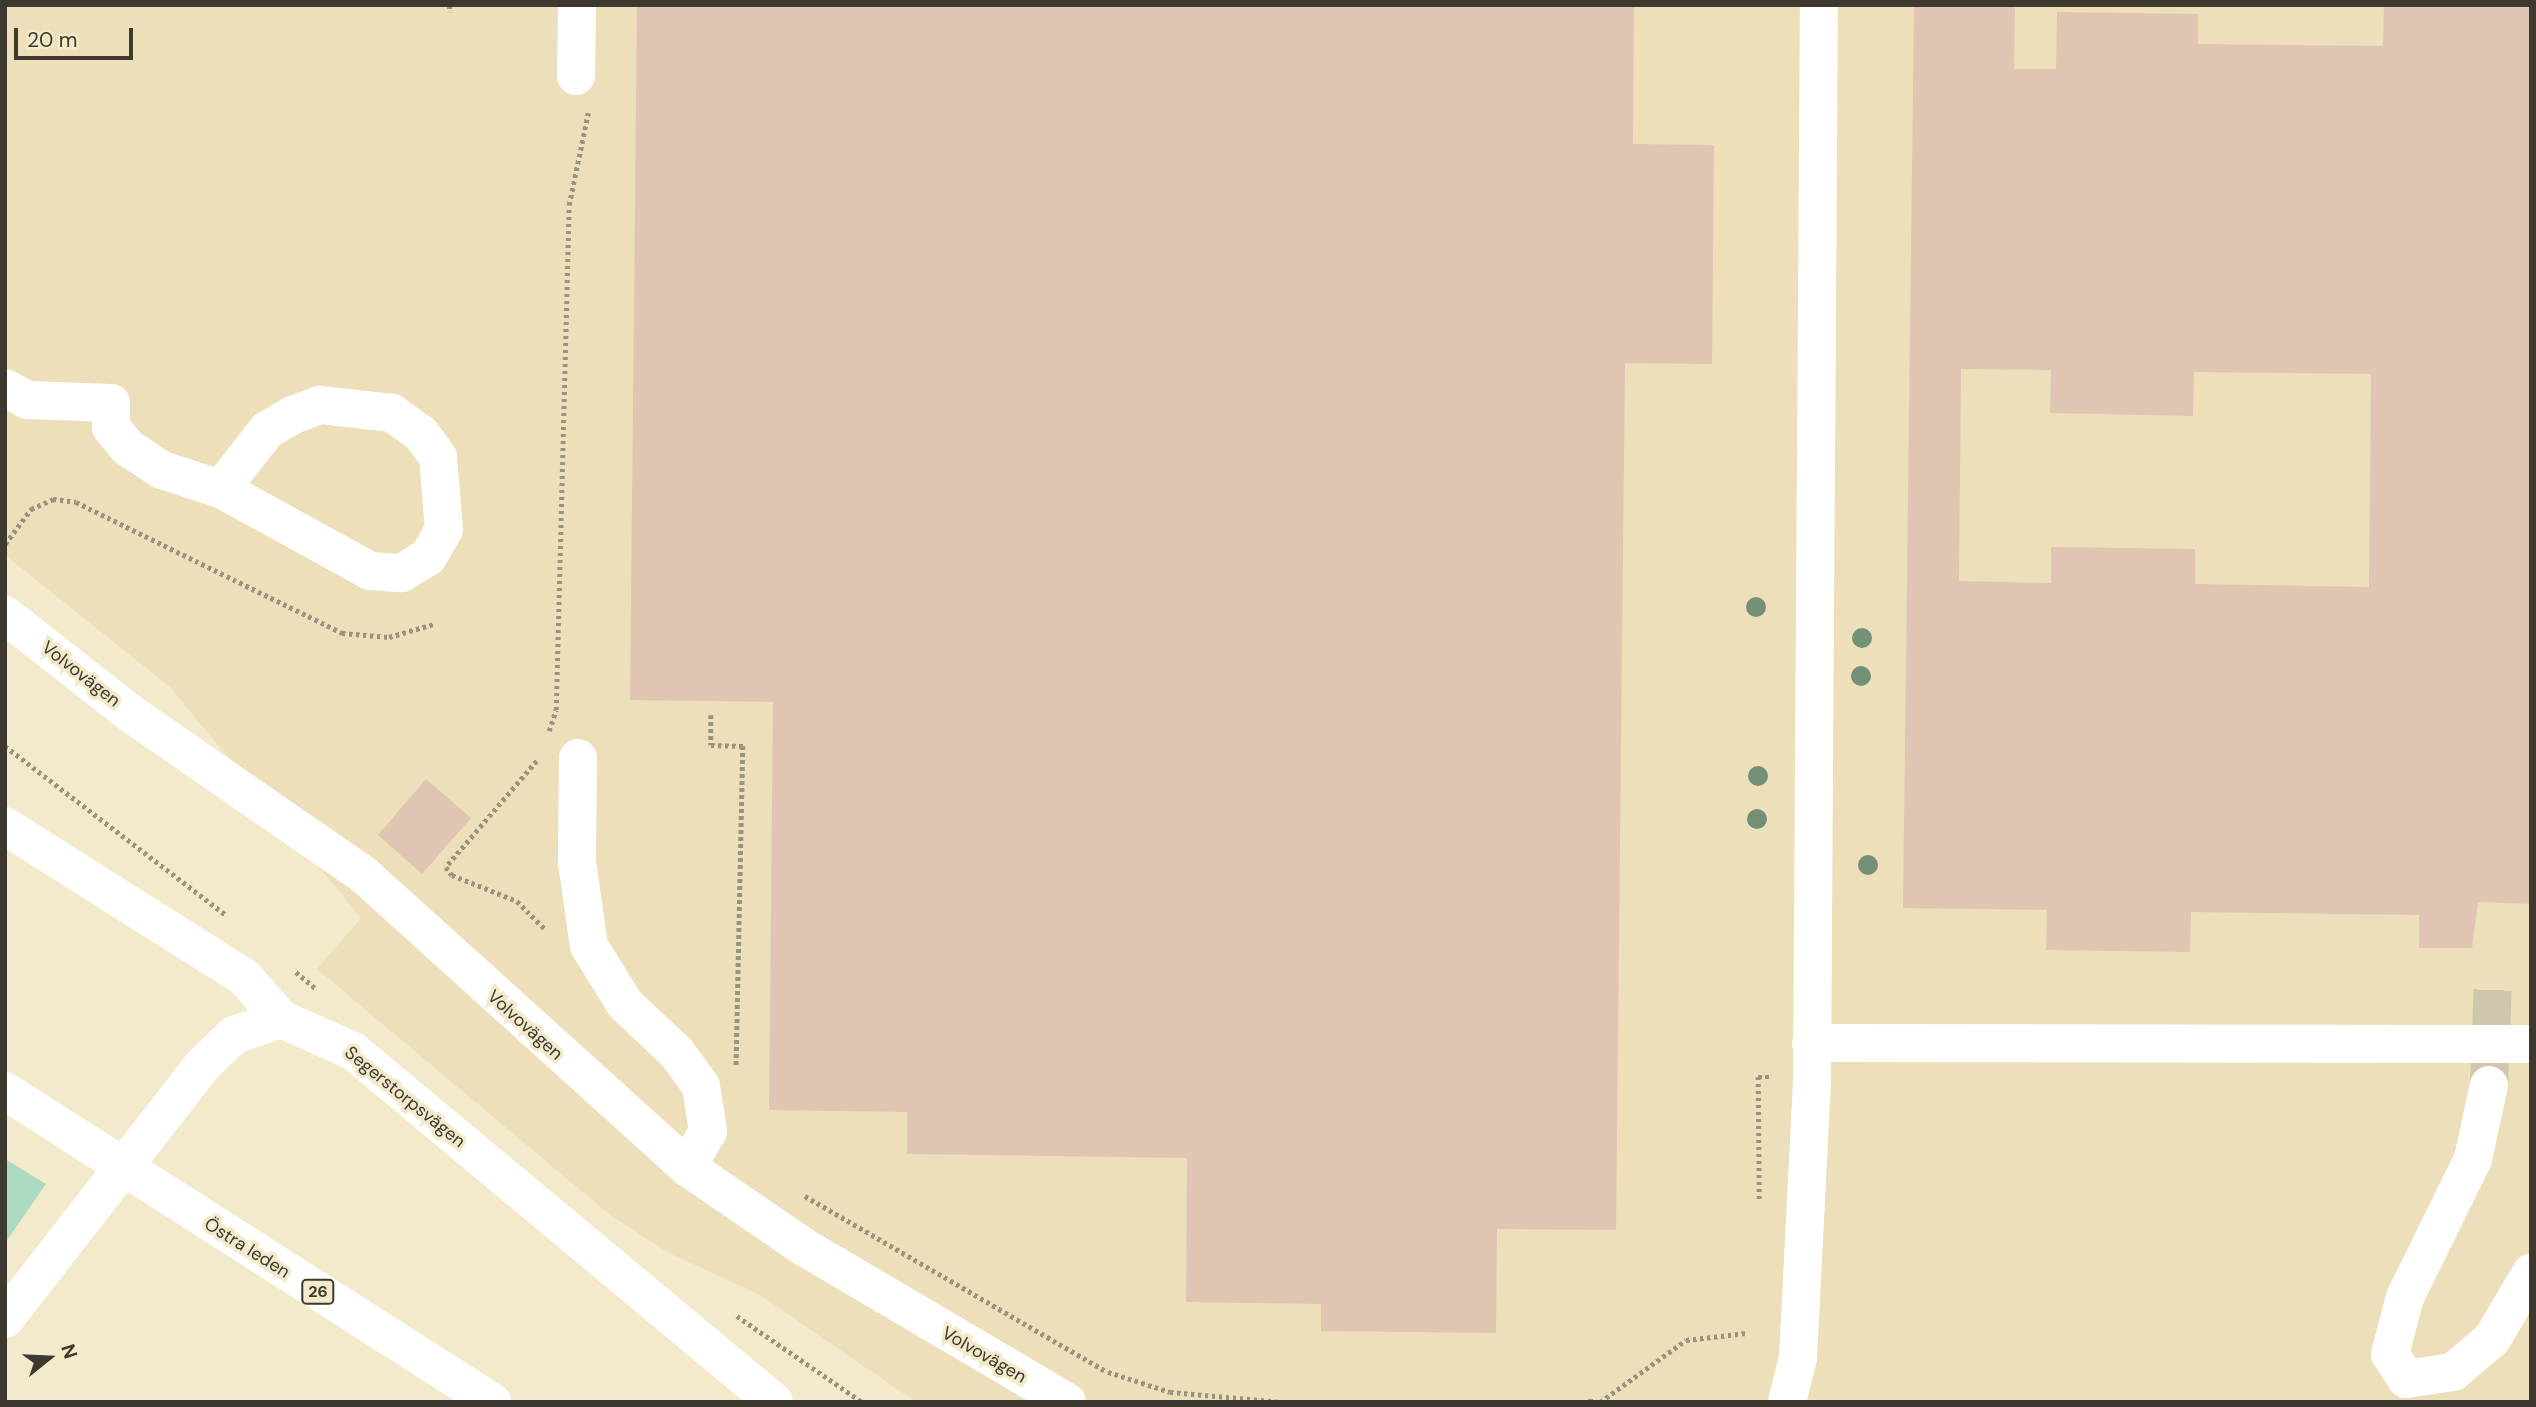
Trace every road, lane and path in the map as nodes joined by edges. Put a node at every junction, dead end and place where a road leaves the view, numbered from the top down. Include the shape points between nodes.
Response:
1 (450, 5) edge
2 (577, 5) edge
3 (1819, 5) edge
4 (450, 12) dead end
5 (583, 88) joint
6 (5, 388) edge
7 (221, 489) junction
8 (5, 544) edge
9 (5, 615) edge
10 (434, 624) dead end
11 (711, 715) dead end
12 (548, 734) dead end
13 (5, 746) edge
14 (561, 752) joint
15 (5, 826) edge
16 (235, 922) dead end
17 (548, 933) dead end
18 (281, 1018) junction
19 (1811, 1043) junction
20 (2531, 1044) edge
21 (1769, 1077) dead end
22 (736, 1080) dead end
23 (2489, 1085) tunnel mouth
24 (5, 1091) edge
25 (687, 1167) junction
26 (799, 1192) dead end
27 (1759, 1199) dead end
28 (2531, 1273) edge
29 (12, 1310) edge
30 (1747, 1333) dead end
31 (492, 1402) edge
32 (774, 1402) edge
33 (1067, 1402) edge
34 (1281, 1402) edge
35 (1600, 1402) edge
36 (1787, 1402) edge

1 - 4 path
2 - 5 main road
3 - 19 main road
5 - 12 path via 569,205 556,710
6 - 7 main road via 28,400 111,404 111,427 127,447 162,470
7 - 7 main road via 370,571 402,573 428,557 444,529 438,457 421,434 392,413 319,405 293,415 267,430
8 - 10 path via 31,509 53,499 76,502 342,633 389,637
9 - 25 main road, Volvovägen via 130,713 364,875
11 - 22 path via 710,745 743,747
13 - 16 path
14 - 17 path via 539,759 446,867 452,875 517,901
14 - 25 main road via 589,946 625,1004 677,1053 701,1086 708,1130
15 - 18 main road via 244,977
18 - 29 main road via 234,1035 202,1066
18 - 32 main road, Segerstorpsvägen via 353,1051
19 - 20 main road
19 - 36 main road via 1798,1358
21 - 27 path via 1758,1077
23 - 28 main road via 2473,1159 2405,1297 2390,1354 2406,1379 2453,1372 2493,1339
24 - 31 main road, Östra leden / 26
25 - 33 main road, Volvovägen via 804,1247
26 - 34 path via 1108,1372 1170,1392
30 - 35 path via 1686,1339

